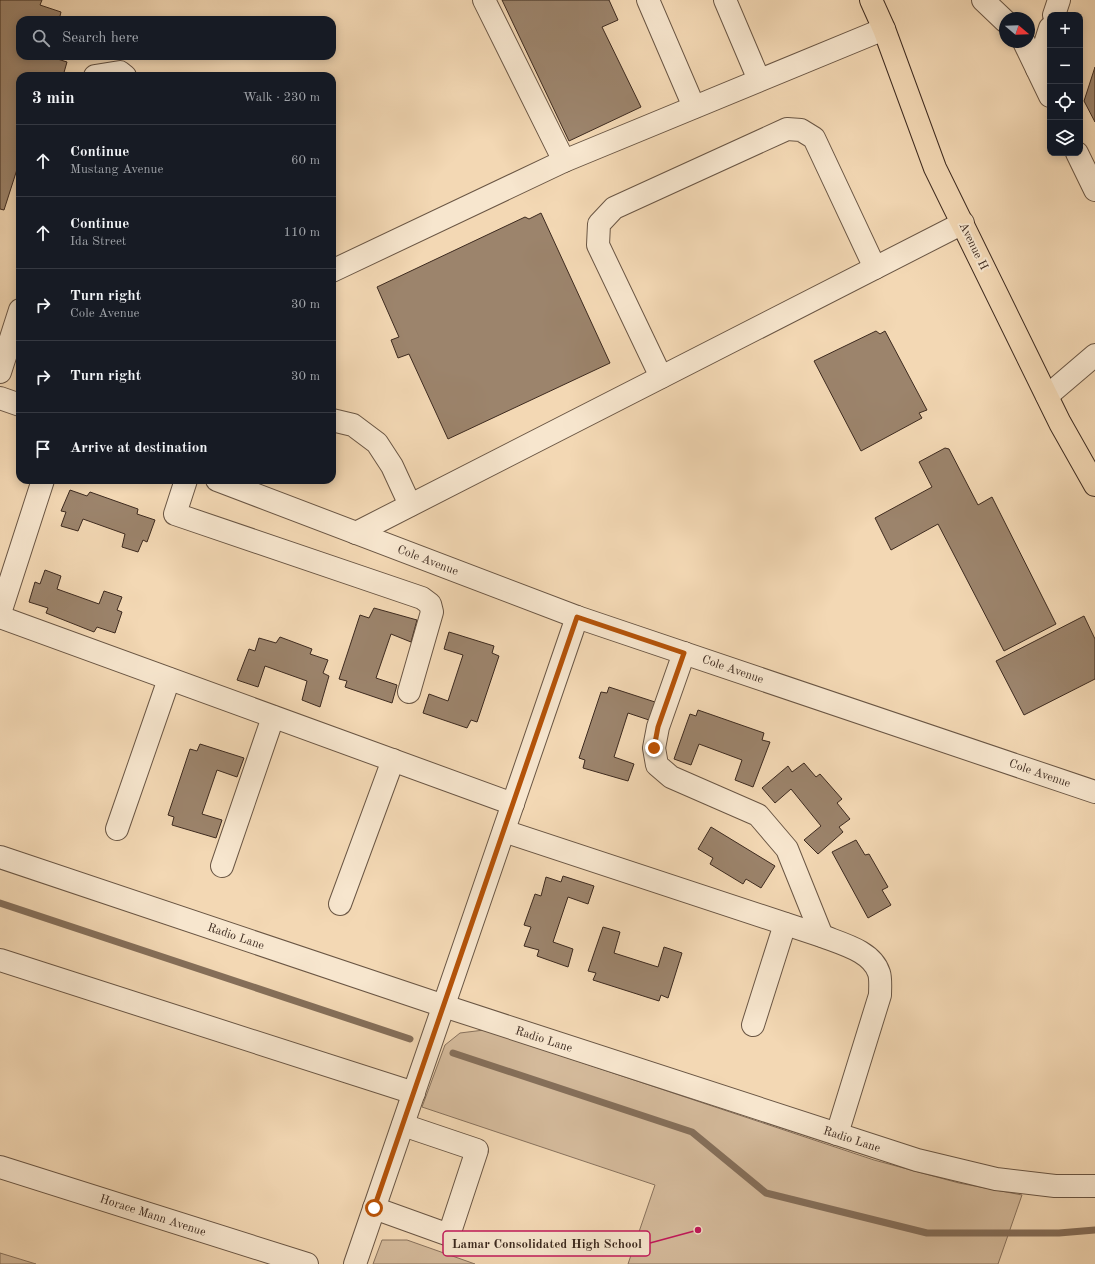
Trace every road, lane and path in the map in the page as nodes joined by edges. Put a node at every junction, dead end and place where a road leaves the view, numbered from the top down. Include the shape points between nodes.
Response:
1 (484, 0) edge
2 (648, 0) edge
3 (725, 0) edge
4 (870, 0) edge
5 (1059, 0) edge
6 (1055, 12) edge
7 (884, 29) junction
8 (1047, 37) edge
9 (1027, 48) edge
10 (1037, 68) junction
11 (759, 80) junction
12 (1047, 90) edge
13 (694, 107) junction
14 (1078, 156) edge
15 (564, 161) junction
16 (1095, 190) edge
17 (962, 223) junction
18 (874, 268) junction
19 (336, 269) edge
20 (16, 322) edge
21 (1095, 355) edge
22 (0, 372) edge
23 (661, 377) junction
24 (1047, 396) junction
25 (0, 398) edge
26 (16, 404) edge
27 (336, 421) edge
28 (42, 484) edge
29 (185, 484) edge
30 (227, 484) edge
31 (1095, 485) edge
32 (410, 505) junction
33 (356, 533) junction
34 (0, 614) edge
35 (0, 617) edge
36 (577, 617) junction
37 (684, 653) junction
38 (169, 679) junction
39 (409, 692) dead end
40 (273, 717) junction
41 (393, 760) junction
42 (1095, 792) edge
43 (513, 804) junction
44 (116, 829) dead end
45 (504, 831) junction
46 (0, 857) edge
47 (222, 866) dead end
48 (340, 904) dead end
49 (785, 924) junction
50 (822, 936) junction
51 (0, 960) edge
52 (444, 1006) junction
53 (753, 1026) dead end
54 (414, 1093) junction
55 (403, 1124) junction
56 (837, 1134) junction
57 (0, 1167) edge
58 (1095, 1186) edge
59 (374, 1208) junction
60 (307, 1264) edge
61 (354, 1264) edge

1 - 15 street
2 - 13 street
3 - 11 street
4 - 7 main road, Avenue H
5 - 6 street
7 - 11 street
7 - 17 main road, Avenue H via 936,168
8 - 10 street
9 - 10 street
10 - 12 street
11 - 13 street
13 - 15 street
14 - 16 street
15 - 19 street
17 - 18 street
17 - 24 main road, Avenue H
18 - 23 street
18 - 23 street via 814,138 801,130 788,129 614,208 599,224 598,245
20 - 22 street
21 - 24 street
23 - 32 street
24 - 31 main road, Avenue H
25 - 26 street
27 - 32 street via 353,426 377,443 392,466
28 - 34 street
29 - 39 street via 175,514 422,598 430,604 432,612
30 - 33 street, Cole Avenue
32 - 33 street
33 - 36 street, Cole Avenue
35 - 38 street
36 - 37 street, Cole Avenue
36 - 43 street
37 - 42 street, Cole Avenue
37 - 50 street via 658,727 654,748 657,765 671,777 758,815 787,849
38 - 40 street
38 - 44 street
40 - 41 street
40 - 47 street
41 - 43 street
41 - 48 street
43 - 45 street
45 - 49 street
45 - 52 street
46 - 52 street, Radio Lane
49 - 50 street
49 - 53 street
50 - 56 street via 870,958 879,973 880,995
51 - 54 street
52 - 54 street
52 - 56 street, Radio Lane
54 - 55 street
55 - 59 street
55 - 59 street via 477,1150 449,1235
56 - 58 street, Radio Lane via 917,1160 996,1179 1055,1186
57 - 60 street, Horace Mann Avenue
59 - 61 street

